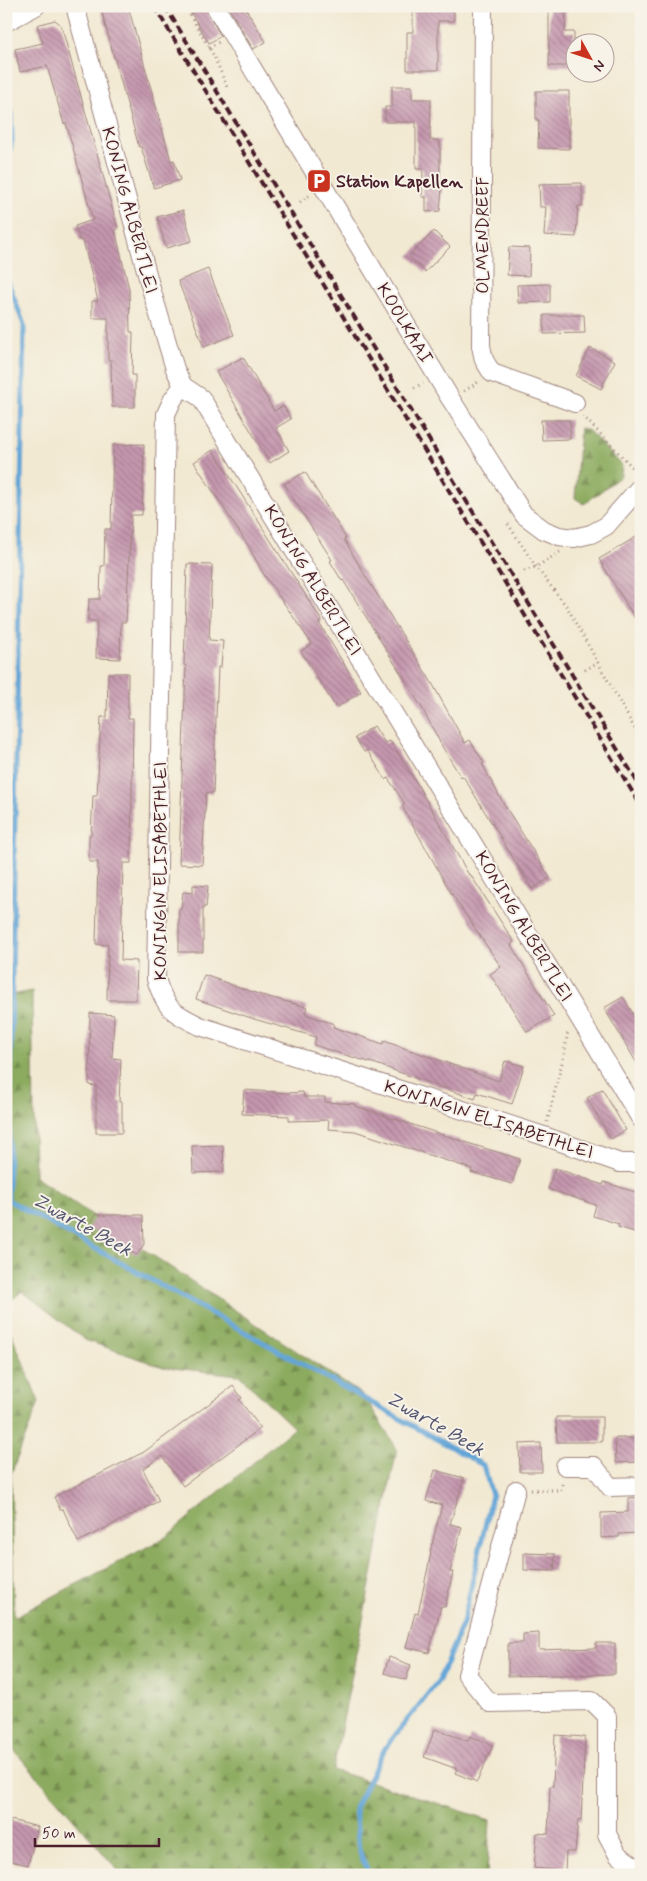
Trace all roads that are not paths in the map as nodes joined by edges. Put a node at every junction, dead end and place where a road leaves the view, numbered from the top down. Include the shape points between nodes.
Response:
1 (36, 6) edge
2 (76, 6) edge
3 (215, 6) edge
4 (483, 6) edge
5 (6, 22) edge
6 (183, 386) junction
7 (575, 403) road end
8 (641, 486) edge
9 (641, 1119) edge
10 (641, 1163) edge
11 (565, 1466) road end
12 (641, 1486) edge
13 (516, 1490) road end
14 (641, 1871) edge

1 - 5 street
2 - 6 street, KONING ALBERTLEI via 150,285
3 - 8 street, KOOLKAAI via 524,516 559,536 574,538 591,534 606,526
4 - 7 street, OLMENDREEF via 481,346 484,360 492,373
6 - 9 street, KONING ALBERTLEI via 201,398
6 - 10 street, KONINGIN ELISABETHLEI via 166,414 156,979 162,1000 174,1013 200,1026 620,1163
11 - 12 street via 594,1466 610,1487
13 - 14 street via 467,1675 490,1703 592,1701 607,1716 607,1834 618,1855

